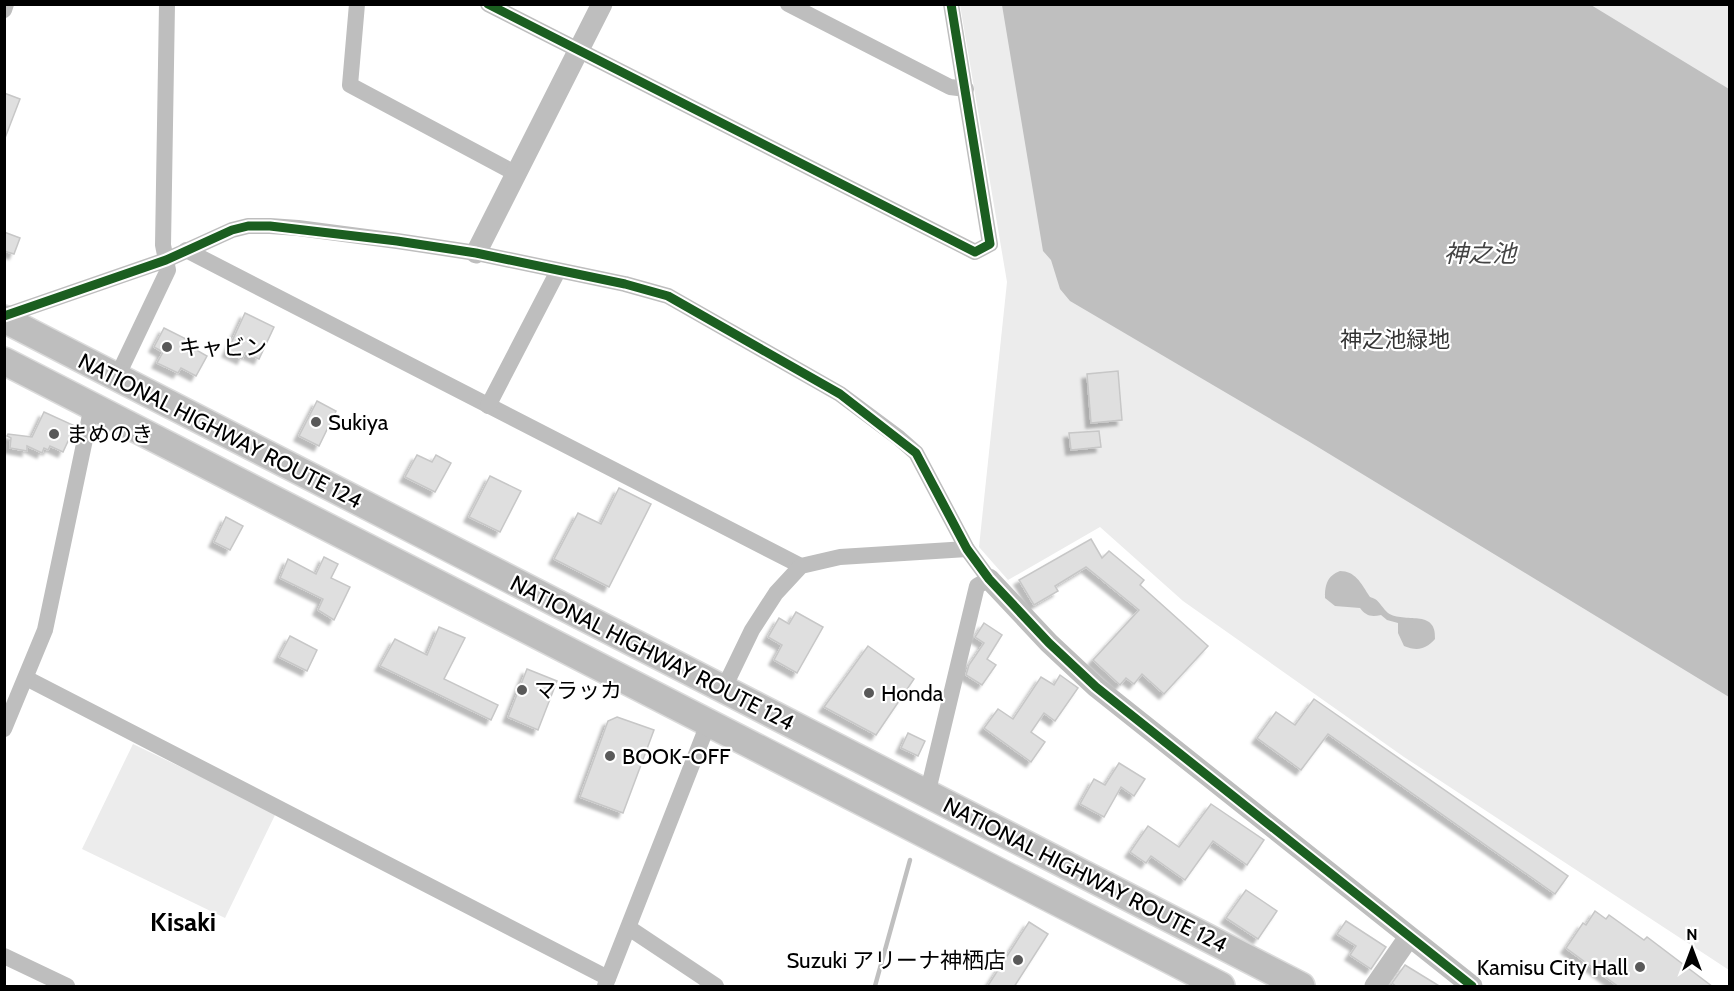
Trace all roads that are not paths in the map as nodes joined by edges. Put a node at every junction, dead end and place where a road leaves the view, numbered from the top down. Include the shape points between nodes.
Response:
1 (6, 4) edge
2 (167, 4) edge
3 (357, 4) edge
4 (488, 4) edge
5 (602, 4) edge
6 (788, 4) edge
7 (951, 4) edge
8 (4, 10) edge
9 (579, 51) junction
10 (966, 89) junction
11 (515, 173) junction
12 (186, 250) junction
13 (476, 254) junction
14 (166, 260) junction
15 (558, 270) junction
16 (4, 318) edge
17 (4, 361) edge
18 (117, 377) junction
19 (92, 406) junction
20 (488, 406) junction
21 (967, 549) junction
22 (801, 566) junction
23 (989, 579) junction
24 (26, 678) junction
25 (723, 690) junction
26 (708, 724) junction
27 (4, 729) edge
28 (927, 795) junction
29 (629, 928) junction
30 (1409, 937) junction
31 (4, 956) edge
32 (606, 982) edge
33 (67, 987) edge
34 (716, 987) edge
35 (1221, 987) edge
36 (1301, 987) edge
37 (1375, 987) edge
38 (1472, 987) edge

1 - 8 street
2 - 14 street via 163,245
3 - 11 street via 350,85
4 - 9 street
5 - 9 street
6 - 10 street via 951,87
7 - 10 street
9 - 10 street via 975,252 990,244
9 - 11 street
11 - 13 street
12 - 13 street via 232,230 270,226
12 - 14 street
12 - 20 street
13 - 15 street
14 - 16 street
14 - 18 street via 168,270
15 - 20 street
15 - 21 street via 668,296 840,394 916,453
16 - 18 highway, NATIONAL HIGHWAY ROUTE 124
17 - 19 highway, NATIONAL HIGHWAY ROUTE 124
18 - 25 highway, NATIONAL HIGHWAY ROUTE 124
19 - 24 street via 45,630
19 - 26 highway, NATIONAL HIGHWAY ROUTE 124
20 - 22 street
21 - 22 street via 840,556
21 - 23 street
22 - 25 street via 776,593 752,630
23 - 28 street via 977,586
23 - 30 street via 1096,687
24 - 27 street
24 - 32 street
25 - 28 highway, NATIONAL HIGHWAY ROUTE 124
26 - 29 street
26 - 35 highway, NATIONAL HIGHWAY ROUTE 124
28 - 36 highway, NATIONAL HIGHWAY ROUTE 124
29 - 32 street
29 - 34 street
30 - 37 street
30 - 38 street
31 - 33 street

